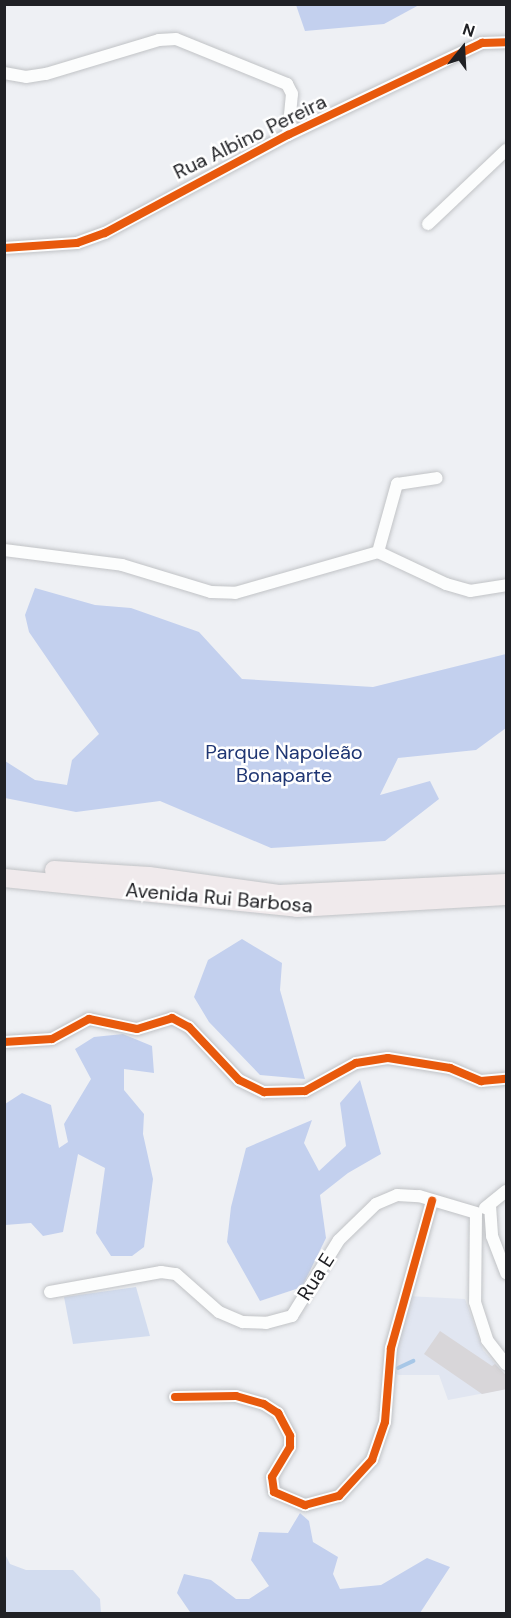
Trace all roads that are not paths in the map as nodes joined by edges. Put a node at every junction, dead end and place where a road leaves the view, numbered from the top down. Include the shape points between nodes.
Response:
1 (507, 42) edge
2 (4, 73) edge
3 (288, 135) junction
4 (507, 150) edge
5 (428, 224) dead end
6 (4, 248) edge
7 (436, 478) dead end
8 (4, 550) edge
9 (378, 552) junction
10 (507, 585) edge
11 (4, 866) edge
12 (4, 878) edge
13 (507, 883) edge
14 (507, 896) edge
15 (4, 1042) edge
16 (507, 1079) edge
17 (507, 1191) edge
18 (432, 1201) junction
19 (490, 1206) junction
20 (476, 1213) junction
21 (507, 1273) edge
22 (50, 1292) dead end
23 (507, 1364) edge
24 (175, 1397) dead end

1 - 3 street, Rua Albino Pereira via 482,43
2 - 3 street via 26,77 45,74 159,40 176,39 287,84 292,94
3 - 6 street, Rua Albino Pereira via 95,236 77,243
4 - 5 street
7 - 9 street via 397,484
8 - 9 street via 122,565 211,592 235,593
9 - 10 street via 470,591
11 - 13 main road, Avenida Rui Barbosa via 148,876 279,894
12 - 14 main road, Avenida Rui Barbosa via 297,908
15 - 16 street via 52,1039 89,1020 137,1029 172,1018 189,1027 239,1080 264,1092 305,1091 356,1064 388,1058 432,1063 482,1081
17 - 19 street
18 - 20 street, Rua E
18 - 22 street, Rua E via 397,1196 376,1204 339,1240 292,1316 266,1323 243,1322 219,1312 176,1274 160,1272
18 - 24 street via 391,1348 385,1422 372,1460 339,1496 305,1505 274,1492 272,1477 290,1447 290,1436 278,1413 264,1404 236,1396
19 - 20 street
19 - 21 street via 492,1236
20 - 23 street via 475,1302 487,1340

